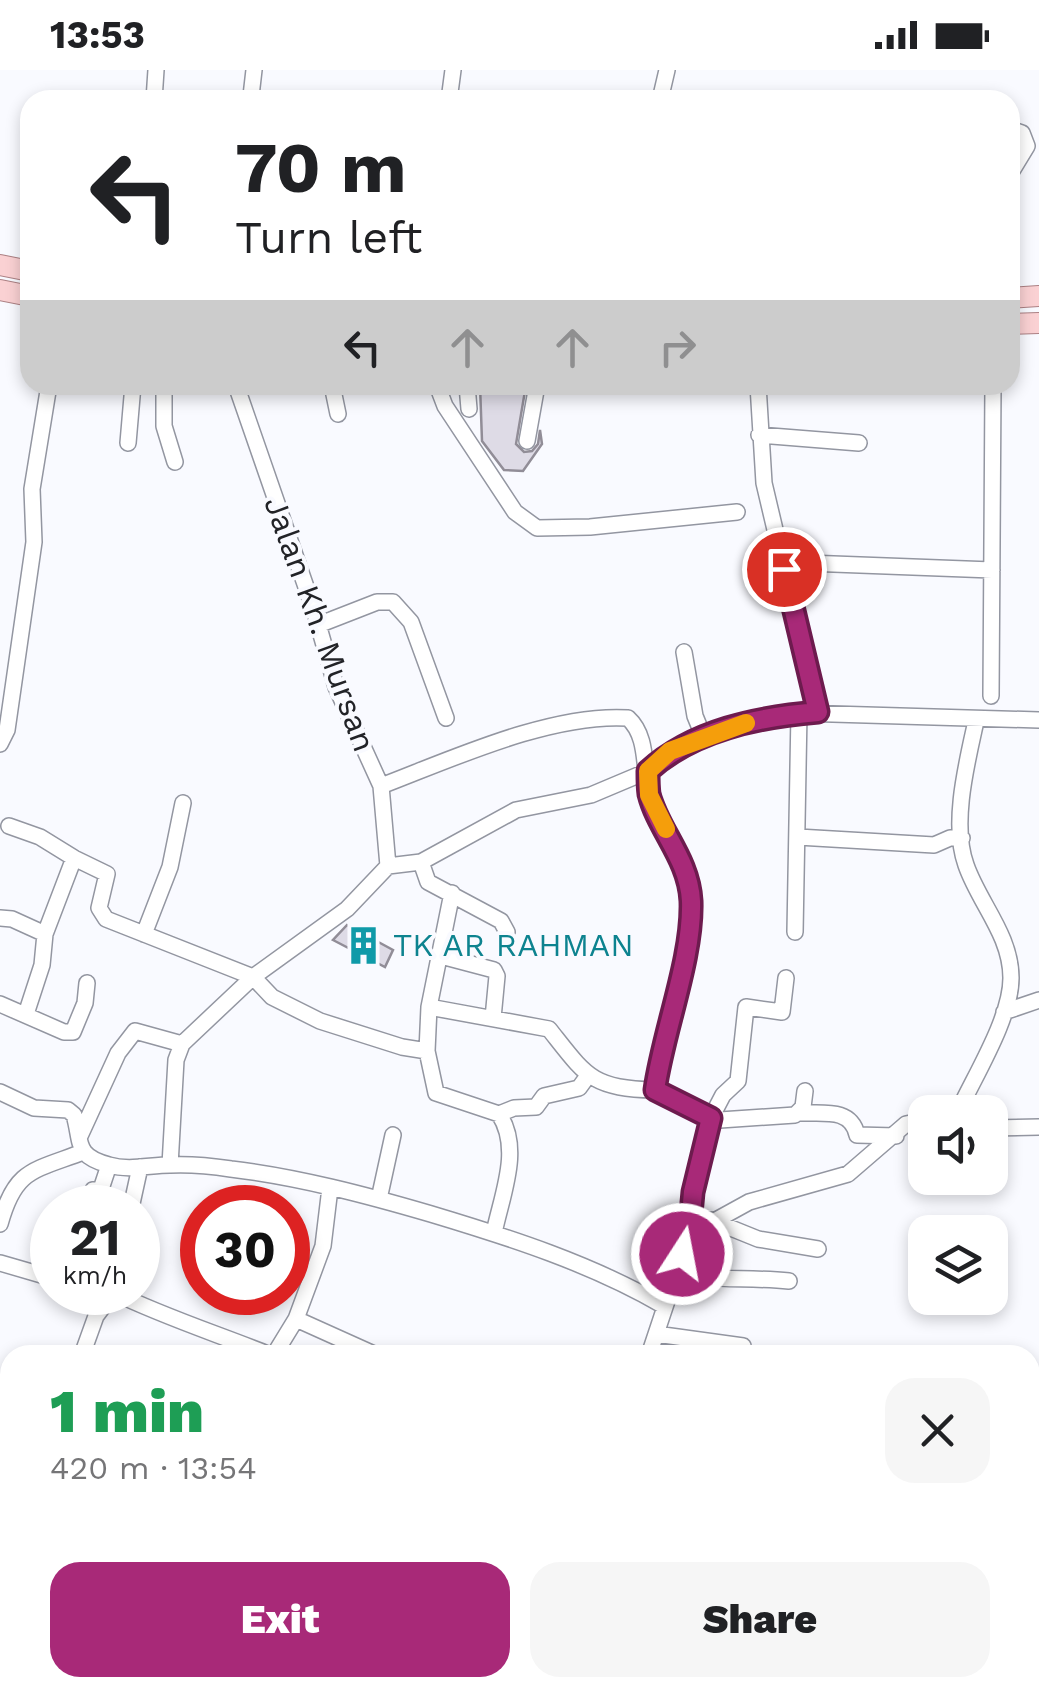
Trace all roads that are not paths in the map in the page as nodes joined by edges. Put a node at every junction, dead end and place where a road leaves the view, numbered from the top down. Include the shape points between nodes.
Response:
1 (1020, 132) edge
2 (1020, 158) edge
3 (47, 395) edge
4 (132, 395) edge
5 (164, 395) edge
6 (239, 395) edge
7 (334, 395) edge
8 (441, 395) edge
9 (467, 395) edge
10 (535, 395) edge
11 (758, 395) edge
12 (994, 395) edge
13 (468, 409) dead end
14 (338, 414) dead end
15 (759, 435) junction
16 (527, 441) dead end
17 (128, 443) dead end
18 (859, 443) dead end
19 (175, 462) dead end
20 (736, 512) dead end
21 (807, 562) dead end
22 (992, 570) junction
23 (318, 625) junction
24 (684, 652) dead end
25 (990, 696) dead end
26 (818, 712) junction
27 (799, 714) junction
28 (446, 718) dead end
29 (1039, 720) edge
30 (976, 721) junction
31 (704, 738) junction
32 (0, 744) edge
33 (648, 771) junction
34 (380, 786) junction
35 (183, 804) dead end
36 (10, 826) dead end
37 (798, 837) junction
38 (962, 838) junction
39 (74, 858) junction
40 (421, 862) junction
41 (388, 866) junction
42 (452, 893) junction
43 (0, 918) edge
44 (507, 932) dead end
45 (795, 932) dead end
46 (45, 934) junction
47 (144, 934) junction
48 (441, 956) junction
49 (253, 977) junction
50 (786, 978) dead end
51 (88, 983) dead end
52 (1039, 1000) edge
53 (0, 1004) edge
54 (428, 1007) junction
55 (1004, 1012) junction
56 (26, 1014) junction
57 (493, 1018) junction
58 (182, 1044) junction
59 (427, 1051) junction
60 (588, 1077) junction
61 (655, 1090) junction
62 (804, 1091) dead end
63 (0, 1092) edge
64 (966, 1095) edge
65 (797, 1113) junction
66 (499, 1114) junction
67 (711, 1118) junction
68 (908, 1124) edge
69 (1039, 1126) edge
70 (1008, 1127) edge
71 (393, 1135) dead end
72 (896, 1136) junction
73 (80, 1147) junction
74 (170, 1164) junction
75 (109, 1165) junction
76 (140, 1168) junction
77 (102, 1185) edge
78 (136, 1185) edge
79 (330, 1188) junction
80 (379, 1199) junction
81 (711, 1220) junction
82 (0, 1224) edge
83 (494, 1233) junction
84 (689, 1235) junction
85 (818, 1249) dead end
86 (0, 1263) edge
87 (30, 1272) edge
88 (676, 1274) junction
89 (789, 1280) dead end
90 (664, 1306) junction
91 (160, 1314) edge
92 (97, 1315) edge
93 (296, 1319) junction
94 (656, 1334) junction
95 (86, 1345) edge
96 (246, 1345) edge
97 (279, 1345) edge
98 (354, 1345) edge
99 (652, 1345) edge
100 (736, 1345) edge

1 - 2 street via 1027,146
3 - 32 street via 32,489 31,560
4 - 17 street
5 - 19 street via 164,426
6 - 23 street, Jalan Kh. Mursan
7 - 14 street
8 - 20 street via 514,512 537,528
9 - 13 street
10 - 16 street
11 - 15 street
12 - 22 street
15 - 18 street
15 - 26 street via 766,494
21 - 22 street
22 - 25 street
23 - 28 street via 393,602 411,622
23 - 34 street, Jalan Kh. Mursan via 336,688
24 - 31 street
26 - 27 street
26 - 30 street
27 - 31 street
27 - 37 street
29 - 30 street
30 - 38 street
31 - 33 street via 670,751
33 - 34 street via 637,726 617,717 545,728
33 - 40 street via 592,795 516,810
33 - 61 street via 649,795 681,858 691,901
34 - 41 street, Jalan Kh. Mursan
35 - 47 street via 170,867
36 - 39 street
37 - 38 street via 934,845
37 - 45 street
38 - 55 street via 964,862 1008,949
39 - 46 street
39 - 47 street via 107,874 100,914
40 - 41 street
40 - 42 street via 428,882
41 - 49 street via 347,909
42 - 44 street via 502,921
42 - 48 street
43 - 46 street
46 - 56 street
47 - 49 street
48 - 54 street
48 - 57 street via 494,970
49 - 58 street
49 - 59 street via 272,997 307,1016
50 - 67 street via 782,1012 746,1007 738,1081
51 - 56 street via 73,1032
52 - 55 street
53 - 56 street
54 - 57 street
54 - 59 street
55 - 64 street
57 - 60 street via 549,1029
58 - 73 street via 134,1031 118,1052
58 - 74 street
59 - 66 street via 436,1093
60 - 61 street via 620,1089
60 - 66 street via 580,1088 544,1096 536,1107
61 - 67 street
62 - 65 street
63 - 73 street via 34,1108 68,1110
65 - 67 street
65 - 72 street via 847,1116 857,1135
66 - 83 street via 512,1146
67 - 84 street
68 - 72 street
69 - 70 street
71 - 80 street
72 - 81 street via 848,1174
73 - 75 street
73 - 82 street via 15,1184
74 - 76 street
74 - 79 street
75 - 76 street
75 - 77 street
76 - 78 street
79 - 80 street
79 - 93 street via 323,1246
80 - 83 street
81 - 84 street
81 - 85 street via 758,1239
83 - 90 street via 631,1286
84 - 88 street
86 - 87 street
88 - 89 street
88 - 90 street
90 - 94 street
91 - 96 street
92 - 95 street
93 - 97 street
93 - 98 street
94 - 99 street
94 - 100 street

